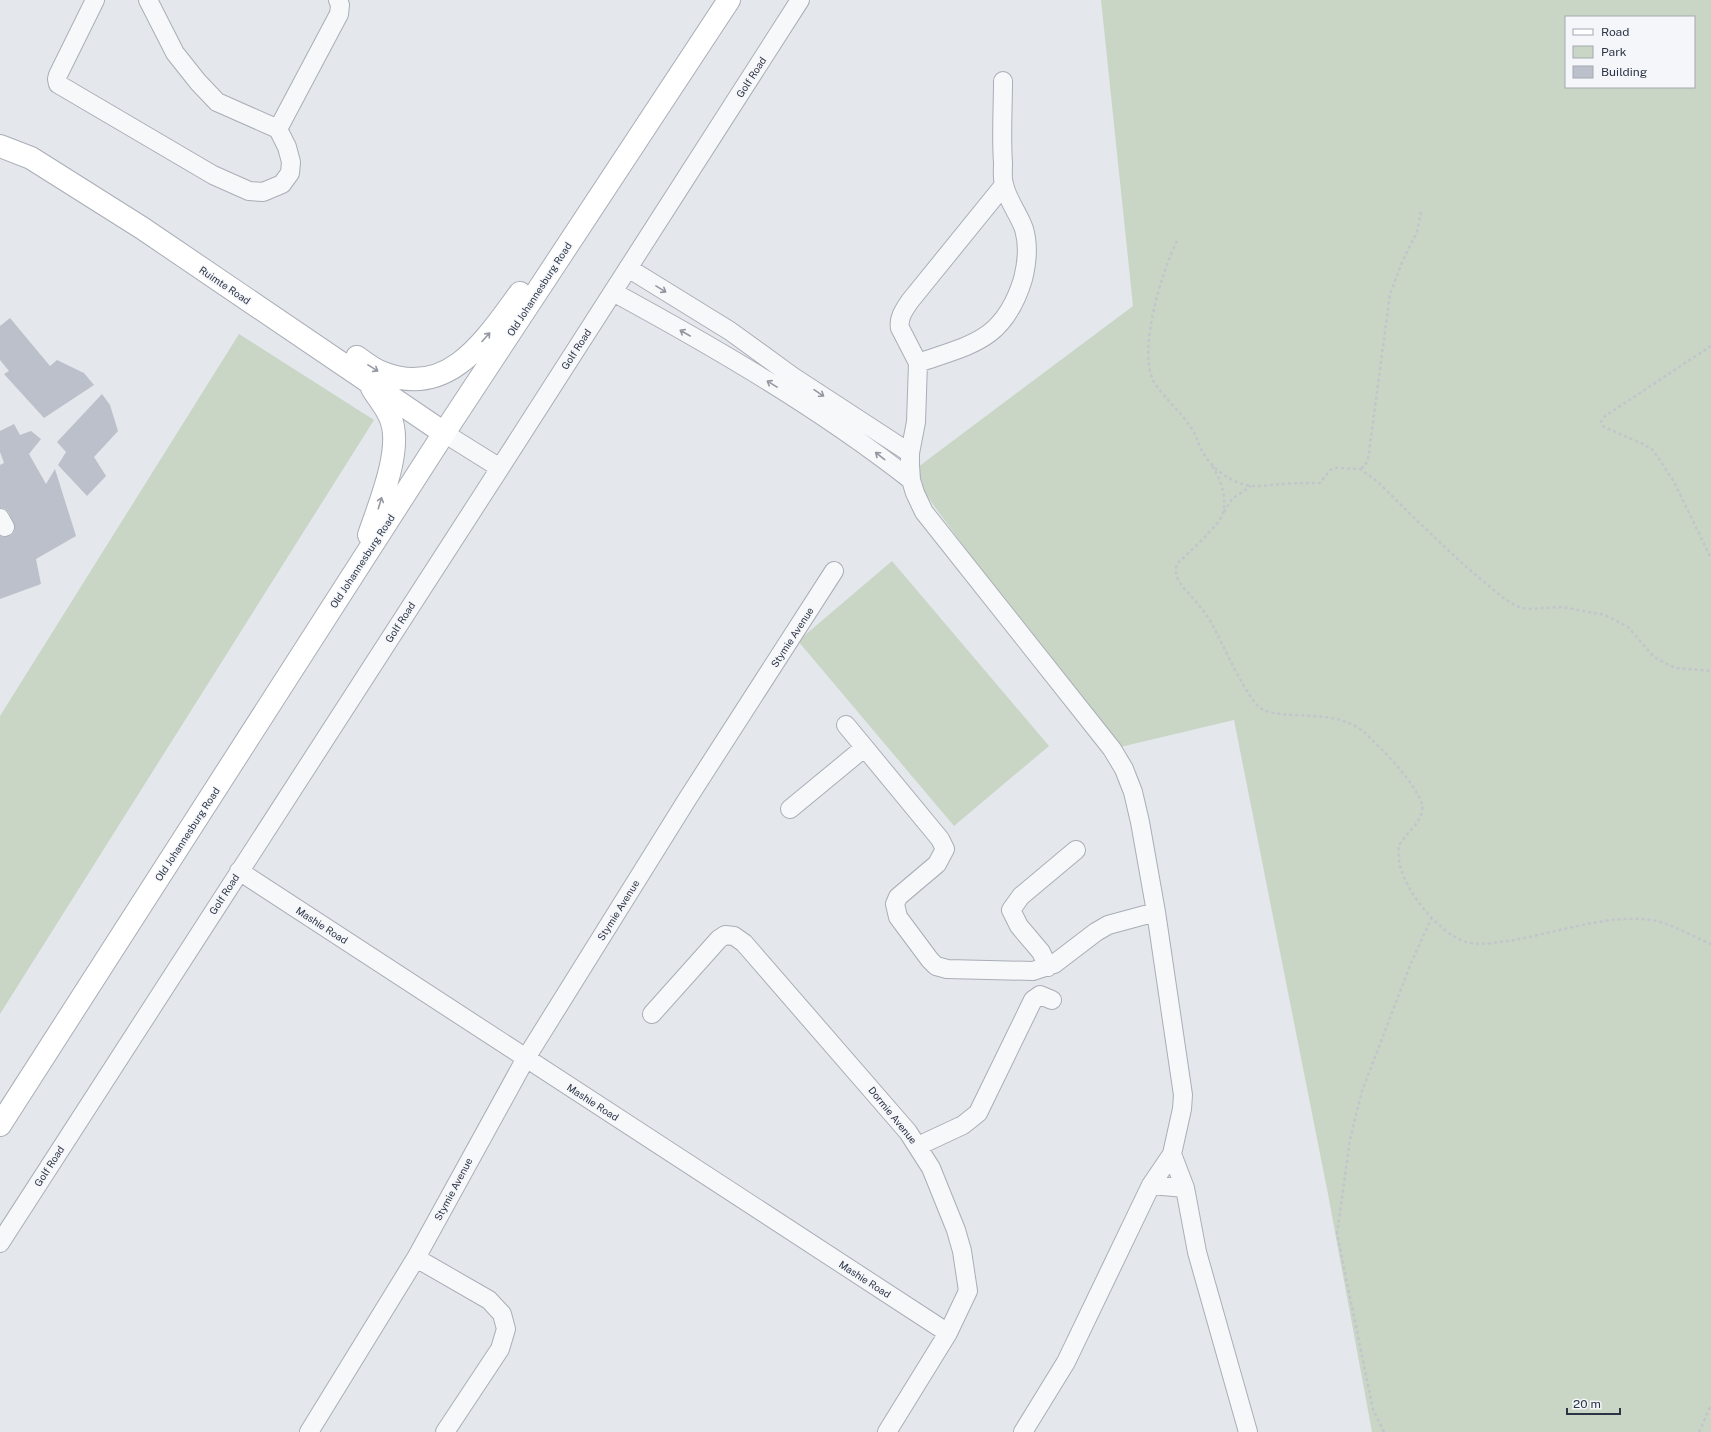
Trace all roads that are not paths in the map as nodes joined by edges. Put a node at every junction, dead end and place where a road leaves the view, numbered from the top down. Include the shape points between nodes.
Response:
1 (96, 0) edge
2 (148, 0) edge
3 (338, 0) edge
4 (729, 0) edge
5 (800, 0) edge
6 (1003, 81) dead end
7 (278, 129) junction
8 (0, 146) edge
9 (1004, 185) junction
10 (578, 230) junction
11 (183, 256) junction
12 (628, 268) junction
13 (613, 292) junction
14 (918, 363) junction
15 (368, 382) junction
16 (444, 433) junction
17 (910, 453) junction
18 (500, 468) junction
19 (911, 480) junction
20 (359, 566) junction
21 (834, 571) dead end
22 (846, 725) dead end
23 (864, 748) junction
24 (790, 809) dead end
25 (1076, 850) dead end
26 (239, 871) junction
27 (1156, 912) junction
28 (1048, 967) junction
29 (1052, 1000) dead end
30 (652, 1014) dead end
31 (526, 1058) junction
32 (0, 1125) edge
33 (918, 1146) junction
34 (1172, 1154) junction
35 (1151, 1185) junction
36 (1185, 1188) junction
37 (0, 1243) edge
38 (416, 1258) junction
39 (948, 1333) junction
40 (309, 1432) edge
41 (445, 1432) edge
42 (887, 1432) edge
43 (1023, 1432) edge
44 (1248, 1432) edge

1 - 7 street via 58,75 58,84 213,175 249,191 263,192 282,184 290,173 291,162 287,146
2 - 7 street via 175,53 217,102
3 - 7 street via 339,14
4 - 10 main road, Old Johannesburg Road
5 - 12 street, Golf Road
6 - 9 street
8 - 11 main road, Ruimte Road via 31,158
9 - 14 street via 910,301 902,315 900,328
9 - 14 street via 1024,229 1028,246 1026,267 1016,300 996,329 975,343
11 -> 10 main road via 262,297 382,373 404,380 426,379 450,370 472,354 490,334 534,273 560,244
10 - 16 main road, Old Johannesburg Road
11 - 15 main road, Ruimte Road
12 - 13 street, Golf Road
12 -> 17 street via 730,331 792,376
13 - 18 street, Golf Road
19 -> 13 street via 870,448 784,392
14 - 17 street via 916,422
15 - 16 main road, Ruimte Road
20 -> 15 main road via 380,502 395,438 391,418
16 - 18 street
16 - 20 main road, Old Johannesburg Road
17 - 19 street
18 - 26 street, Golf Road
19 - 27 street via 924,512 1120,762 1133,792
20 - 32 main road, Old Johannesburg Road
21 - 31 street, Stymie Avenue via 688,798
22 - 23 street
23 - 24 street
23 - 28 street via 940,839 945,849 937,864 898,897 895,904 898,917 930,960 936,966 947,969 1033,971
25 - 28 street via 1021,896 1011,910 1019,926 1041,952
26 - 31 street, Mashie Road
26 - 37 street, Golf Road
27 - 28 street via 1108,925
27 - 34 street via 1182,1082 1182,1109
29 - 33 street via 1040,995 1033,1000 978,1113 963,1125
30 - 33 street, Dormie Avenue via 719,939 725,935 734,936 770,971
31 - 38 street, Stymie Avenue
31 - 39 street, Mashie Road
33 - 39 street, Dormie Avenue via 931,1168 962,1251 968,1291
34 - 35 street
34 - 36 street
35 - 36 street
35 - 43 street via 1066,1362
36 - 44 street via 1198,1252
38 - 40 street, Stymie Avenue
38 - 41 street via 489,1300 502,1314 506,1329 500,1349
39 - 42 street, Dormie Avenue

